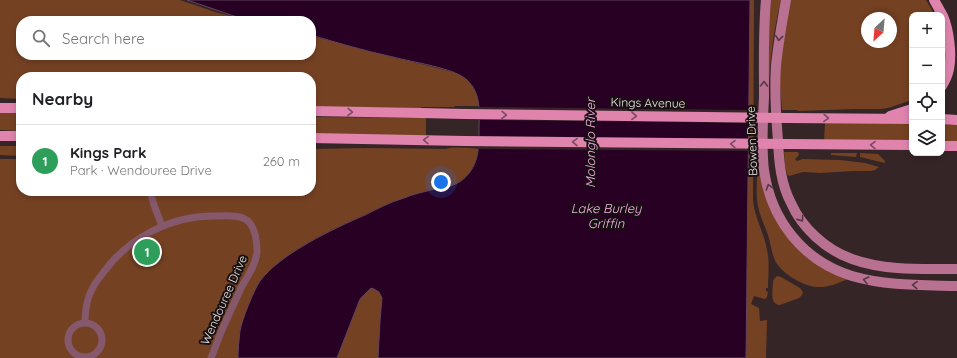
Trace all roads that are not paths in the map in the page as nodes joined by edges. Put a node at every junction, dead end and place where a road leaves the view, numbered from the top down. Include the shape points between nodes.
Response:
1 (766, 0) edge
2 (786, 0) edge
3 (934, 0) edge
4 (943, 84) edge
5 (0, 108) edge
6 (16, 108) edge
7 (909, 110) edge
8 (316, 111) edge
9 (882, 119) junction
10 (909, 119) edge
11 (945, 120) edge
12 (957, 120) edge
13 (0, 136) edge
14 (16, 136) edge
15 (316, 138) edge
16 (909, 146) edge
17 (945, 146) edge
18 (957, 146) edge
19 (152, 196) edge
20 (162, 226) junction
21 (957, 268) edge
22 (957, 286) edge
23 (85, 323) junction
24 (211, 358) edge

22 -> 1 main road, Bowen Drive via 886,283 851,276 817,259 792,236 780,218 764,169 762,126
2 -> 21 main road, Bowen Drive via 776,66 776,126 783,184 802,222 824,244 851,259 901,268
3 - 4 main road via 944,18 950,45 949,69
5 - 6 main road
7 - 9 main road
8 -> 9 main road, Kings Avenue, bridge
9 - 10 main road, Kings Avenue
11 - 12 main road
13 - 14 main road
16 -> 15 main road, bridge
17 - 18 main road
19 - 20 street
20 - 23 street, Wendouree Drive via 130,245 105,269 89,294
20 - 24 street, Wendouree Drive via 187,218 223,216 245,219 254,230 257,246 255,261
23 - 23 street via 97,329 102,341 96,353 88,357 73,352 68,340 69,332 77,325

